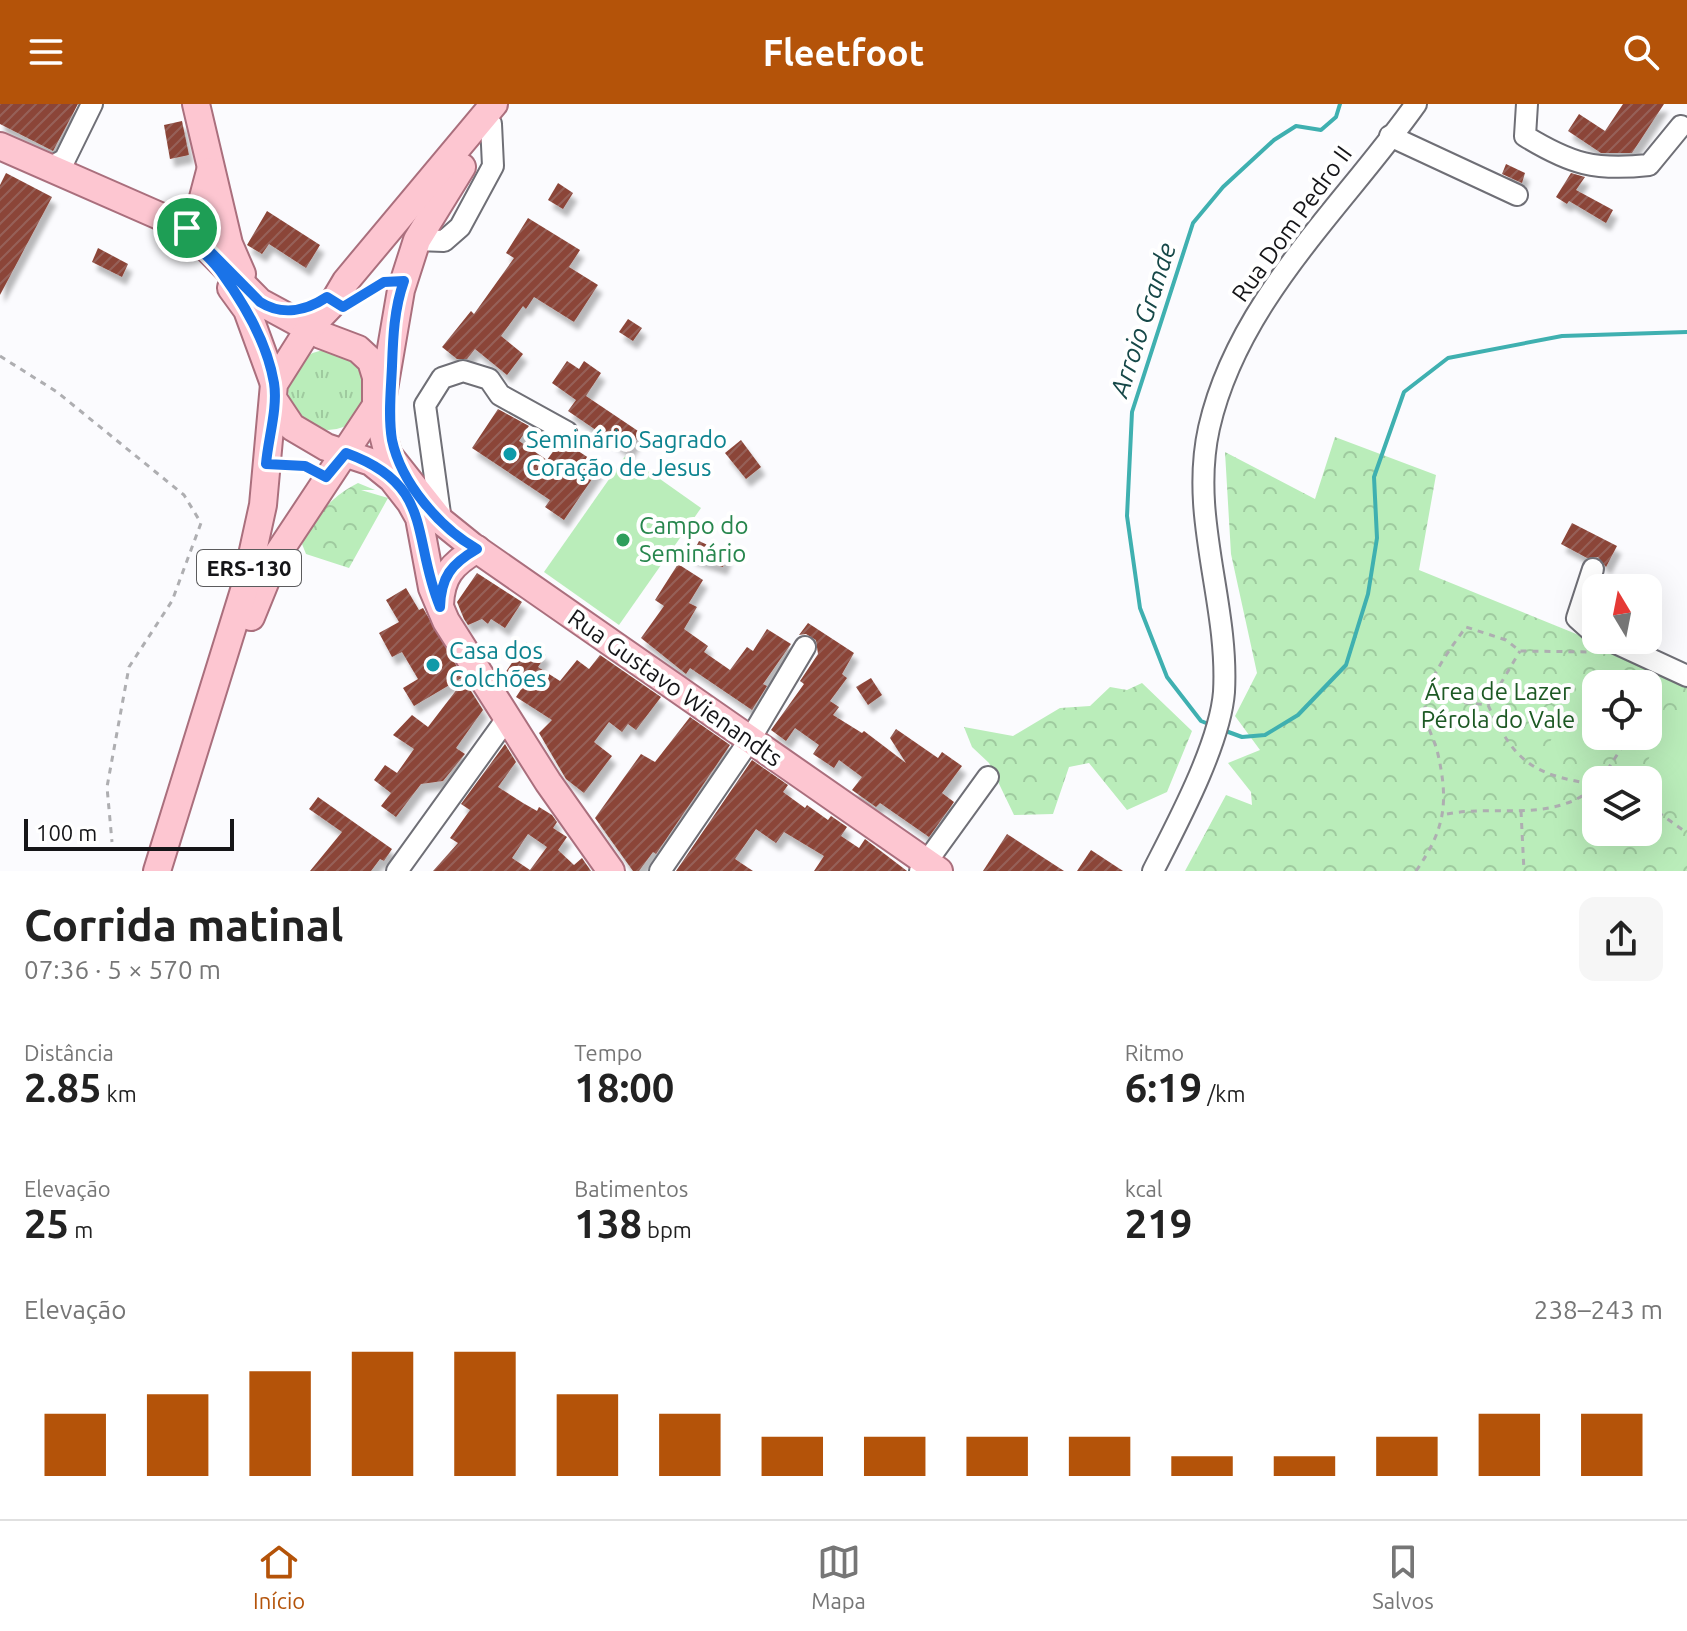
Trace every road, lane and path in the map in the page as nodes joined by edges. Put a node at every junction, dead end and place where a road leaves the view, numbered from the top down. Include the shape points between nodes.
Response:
1 (92, 104) edge
2 (196, 104) edge
3 (1416, 104) edge
4 (1527, 104) edge
5 (497, 111) edge
6 (1681, 126) dead end
7 (1390, 136) junction
8 (2, 151) edge
9 (211, 159) junction
10 (48, 169) junction
11 (1517, 195) dead end
12 (187, 228) junction
13 (404, 281) junction
14 (239, 291) junction
15 (339, 292) junction
16 (273, 310) junction
17 (393, 326) junction
18 (310, 327) junction
19 (351, 344) junction
20 (0, 356) edge
21 (290, 358) junction
22 (274, 392) junction
23 (369, 418) junction
24 (567, 432) dead end
25 (302, 435) junction
26 (346, 453) junction
27 (266, 464) junction
28 (326, 477) junction
29 (409, 495) junction
30 (305, 510) junction
31 (441, 521) junction
32 (477, 549) junction
33 (1593, 569) dead end
34 (1591, 574) edge
35 (1582, 603) edge
36 (440, 607) junction
37 (1582, 623) edge
38 (1582, 645) edge
39 (805, 647) dead end
40 (1520, 651) junction
41 (1631, 654) edge
42 (1687, 676) edge
43 (1430, 691) junction
44 (1488, 705) junction
45 (508, 717) junction
46 (203, 731) junction
47 (749, 741) junction
48 (988, 777) dead end
49 (1582, 783) edge
50 (1582, 798) edge
51 (1521, 811) junction
52 (1445, 814) junction
53 (1662, 815) edge
54 (1687, 833) edge
55 (112, 842) dead end
56 (928, 868) edge
57 (157, 871) edge
58 (397, 871) edge
59 (611, 871) edge
60 (660, 871) edge
61 (1153, 871) edge
62 (1416, 871) edge
63 (1524, 871) edge

1 - 10 street via 65,159
2 - 9 main road
3 - 7 street, Rua Dom Pedro II
4 - 6 street via 1525,136 1560,157 1609,169 1649,165
5 - 13 main road, ERS-130 via 417,240
5 - 15 main road, ERS-130
7 - 11 street
7 - 61 street, Rua Dom Pedro II via 1264,301 1232,362 1209,427 1202,486 1224,692 1211,745
8 - 10 main road
9 - 12 main road via 209,186
9 - 14 main road
10 - 12 main road
10 - 14 main road via 177,242
12 - 14 main road via 192,242
13 - 15 path via 384,282 343,307
13 - 17 main road, ERS-130
14 - 16 main road
14 - 22 main road via 262,342
15 - 16 main road via 306,308
15 - 18 main road, ERS-130
16 - 18 main road
17 - 23 main road, ERS-130 via 383,395
17 - 29 main road via 392,436
18 - 19 main road
18 - 21 main road, ERS-130
19 - 21 main road
19 - 23 main road via 371,361 376,377
20 - 55 path via 57,392 184,495 201,523 172,601 129,667 107,787
21 - 22 main road, ERS-130
22 - 25 main road via 292,427
22 - 27 main road, ERS-130
23 - 25 main road via 334,438
23 - 26 main road, ERS-130
23 - 29 main road
24 - 31 street via 500,395 489,379 463,371 442,378 425,405
25 - 26 main road
26 - 28 main road, ERS-130
26 - 29 main road via 371,462
27 - 28 path via 305,466
27 - 46 main road, ERS-130 via 245,587
28 - 30 main road, ERS-130
29 - 30 main road via 364,468 350,470
29 - 31 main road, Rua Gustavo Wienandts
29 - 36 main road
30 - 46 main road, ERS-130 via 275,558
31 - 32 main road, Rua Gustavo Wienandts
32 - 36 main road via 452,567 441,583
32 - 47 main road, Rua Gustavo Wienandts
33 - 34 street
35 - 37 street via 1577,618
36 - 45 main road
38 - 40 path
39 - 47 street
40 - 43 path via 1506,640 1466,627 1445,654
40 - 44 path
41 - 42 street
43 - 44 path via 1458,702
43 - 52 path via 1425,708 1437,750
44 - 49 path via 1529,765 1548,777
45 - 58 street
45 - 59 main road
46 - 57 main road, ERS-130
47 - 56 main road, Rua Gustavo Wienandts
47 - 60 street
48 - 56 street
50 - 51 path via 1564,806
51 - 52 path
51 - 63 path
52 - 62 path
53 - 54 path

